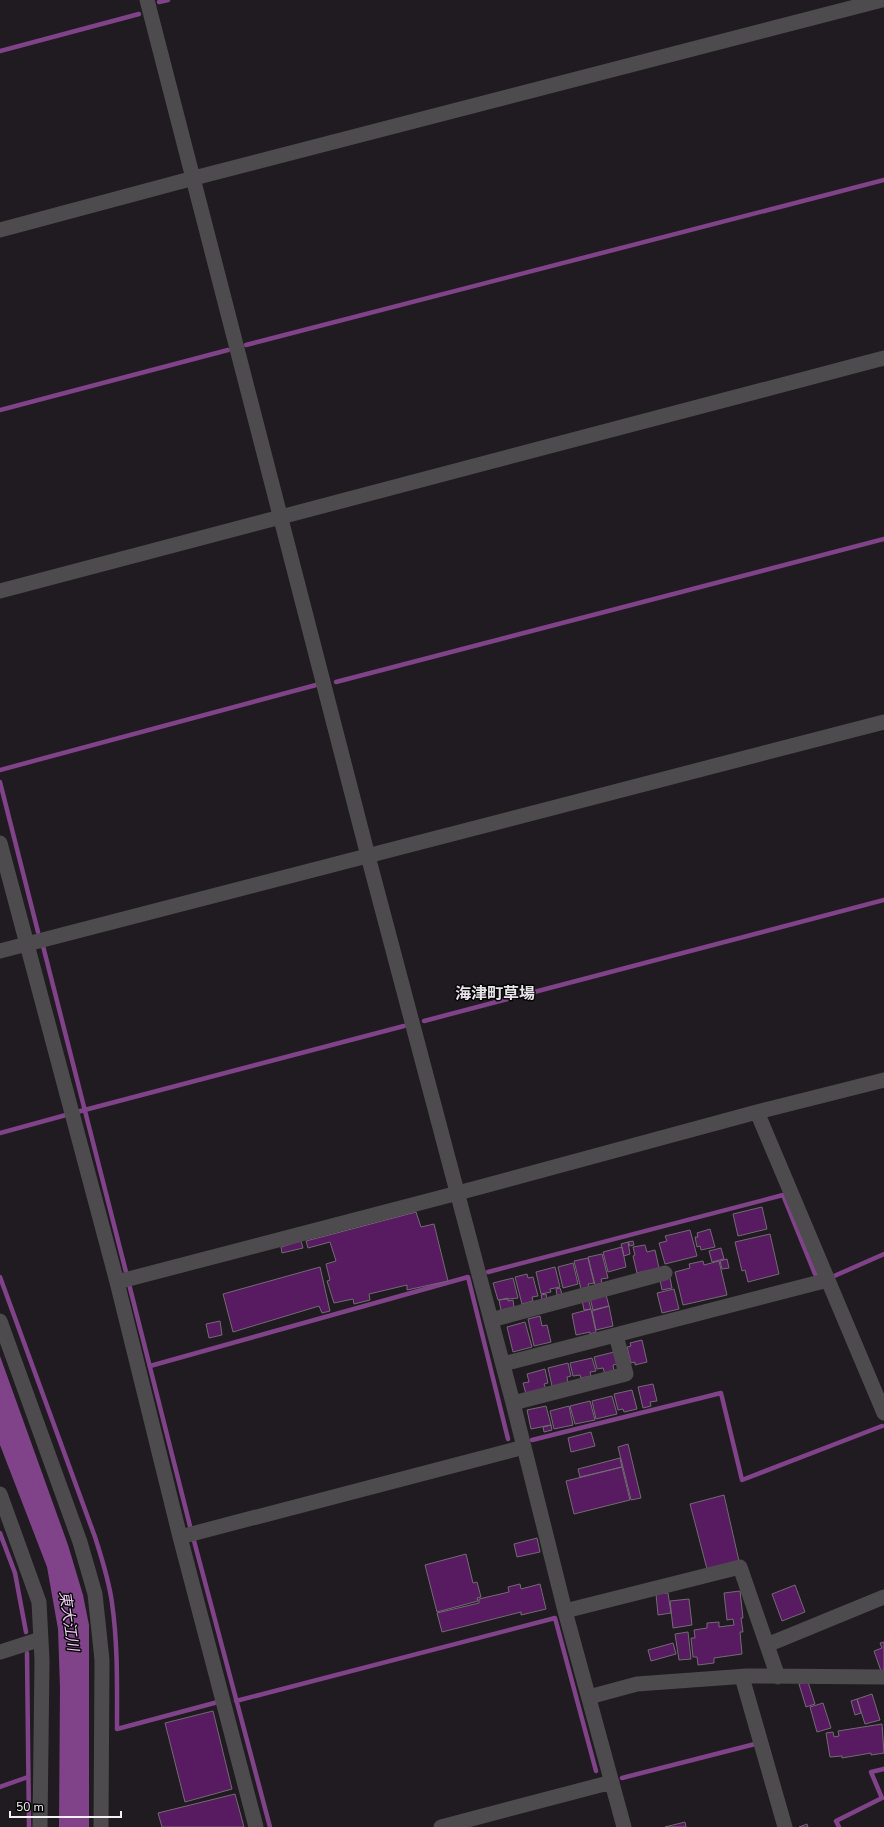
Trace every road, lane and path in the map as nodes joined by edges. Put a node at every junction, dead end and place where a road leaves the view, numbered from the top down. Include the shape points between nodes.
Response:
1 (147, 0) edge
2 (882, 0) edge
3 (194, 178) junction
4 (0, 230) edge
5 (884, 358) edge
6 (281, 517) junction
7 (0, 591) edge
8 (884, 722) edge
9 (0, 843) edge
10 (368, 856) junction
11 (26, 944) junction
12 (0, 951) edge
13 (884, 1080) edge
14 (757, 1112) junction
15 (458, 1193) junction
16 (665, 1273) dead end
17 (828, 1280) junction
18 (117, 1282) junction
19 (491, 1320) junction
20 (0, 1321) edge
21 (616, 1335) junction
22 (503, 1364) junction
23 (513, 1403) junction
24 (884, 1412) edge
25 (524, 1447) junction
26 (0, 1494) edge
27 (180, 1537) junction
28 (884, 1597) edge
29 (565, 1611) junction
30 (41, 1639) junction
31 (767, 1645) junction
32 (0, 1652) edge
33 (742, 1677) junction
34 (778, 1677) junction
35 (884, 1677) edge
36 (589, 1697) junction
37 (612, 1782) junction
38 (40, 1827) edge
39 (101, 1827) edge
40 (256, 1827) edge
41 (441, 1827) edge
42 (624, 1827) edge
43 (785, 1827) edge

1 - 3 street
2 - 3 street
3 - 4 street
3 - 6 street
5 - 6 street
6 - 7 street
6 - 10 street
8 - 10 street
9 - 11 street
10 - 11 street
10 - 15 street
11 - 12 street
11 - 18 street
13 - 14 street
14 - 15 street
14 - 17 street
15 - 18 street
15 - 19 street
16 - 19 street
17 - 21 street
17 - 24 street
18 - 27 street
19 - 22 street
20 - 39 street via 80,1542 95,1594 102,1660
21 - 22 street
21 - 23 street via 626,1374
22 - 23 street
23 - 25 street
25 - 27 street
25 - 29 street
26 - 30 street via 39,1602
27 - 40 street
28 - 31 street
29 - 31 street via 740,1567
29 - 36 street
30 - 32 street
30 - 38 street
31 - 34 street
33 - 34 street
33 - 36 street via 637,1684
33 - 43 street
34 - 35 street
36 - 37 street
37 - 41 street
37 - 42 street

